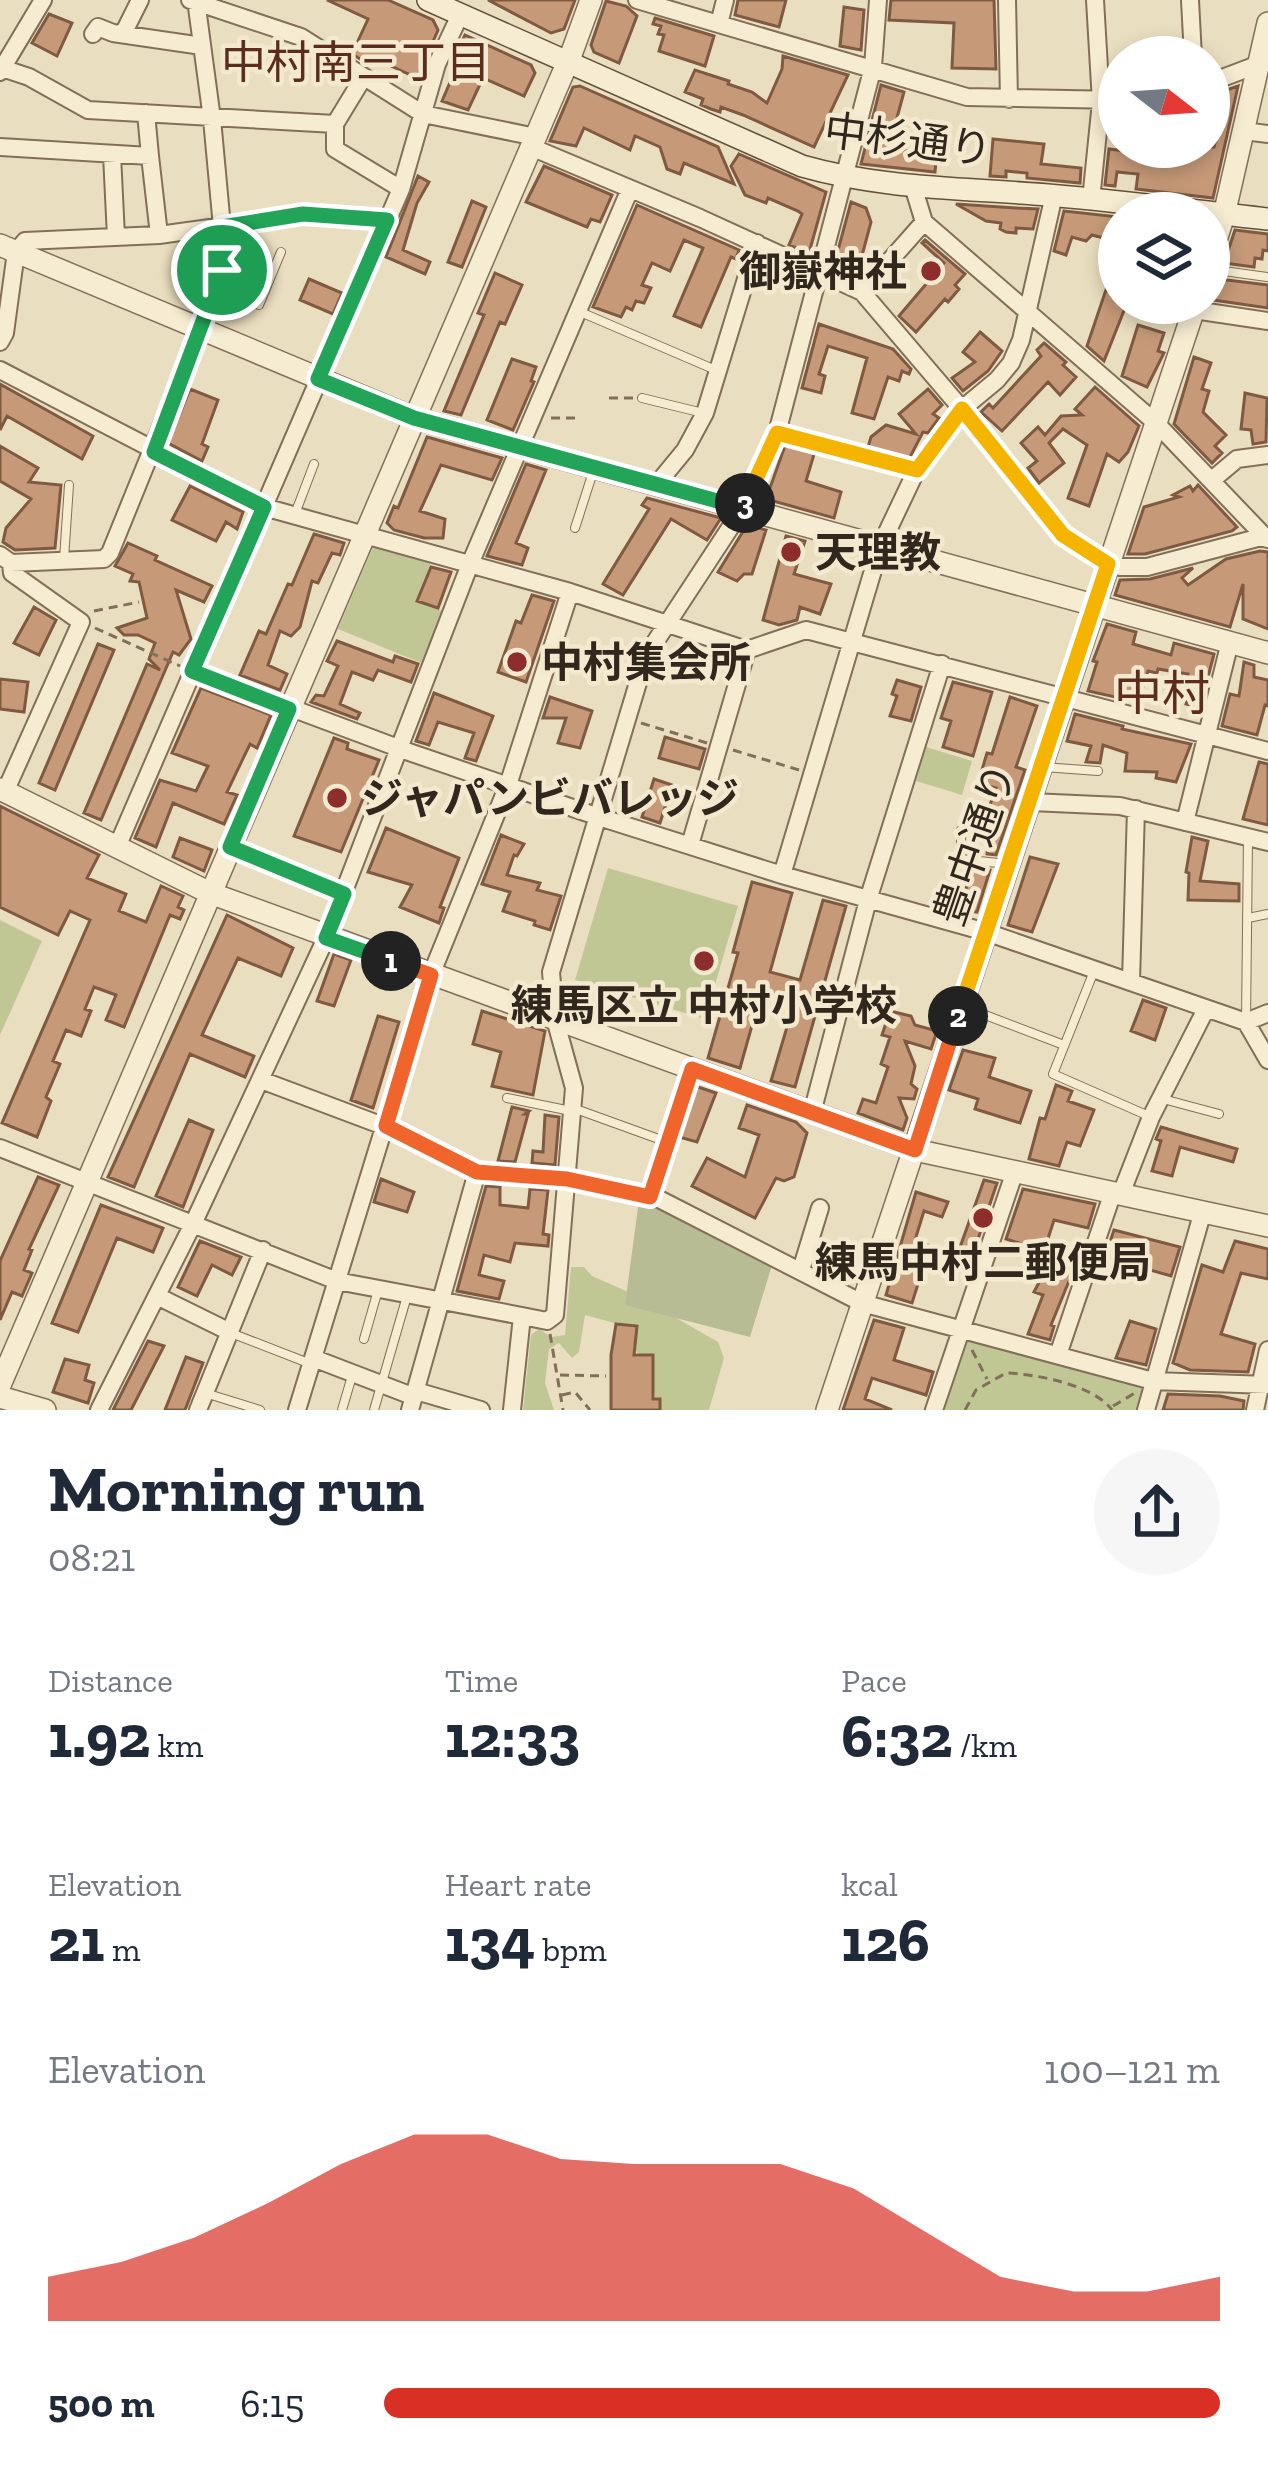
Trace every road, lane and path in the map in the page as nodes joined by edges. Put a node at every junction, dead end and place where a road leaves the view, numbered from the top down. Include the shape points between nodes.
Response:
1 (43, 0) edge
2 (140, 0) edge
3 (428, 0) edge
4 (590, 0) edge
5 (637, 0) edge
6 (725, 0) edge
7 (878, 0) edge
8 (1007, 0) edge
9 (1095, 0) edge
10 (1190, 0) edge
11 (194, 2) edge
12 (664, 4) edge
13 (460, 15) junction
14 (1268, 23) edge
15 (719, 24) junction
16 (93, 34) dead end
17 (123, 34) junction
18 (1100, 36) edge
19 (1192, 36) edge
20 (202, 46) junction
21 (1264, 62) edge
22 (567, 64) junction
23 (873, 67) junction
24 (1, 70) edge
25 (1230, 75) edge
26 (363, 78) junction
27 (1009, 99) junction
28 (1098, 101) edge
29 (146, 113) junction
30 (423, 114) junction
31 (212, 119) junction
32 (335, 124) junction
33 (1244, 131) junction
34 (1268, 134) edge
35 (533, 142) junction
36 (0, 147) edge
37 (112, 154) junction
38 (151, 155) junction
39 (1098, 164) edge
40 (844, 177) junction
41 (913, 186) junction
42 (401, 189) junction
43 (630, 189) junction
44 (1229, 192) edge
45 (1054, 195) junction
46 (1091, 200) junction
47 (1098, 201) edge
48 (1230, 215) edge
49 (387, 220) junction
50 (1268, 220) edge
51 (925, 222) junction
52 (222, 227) junction
53 (159, 235) junction
54 (116, 237) junction
55 (757, 243) junction
56 (8, 248) edge
57 (281, 252) dead end
58 (222, 270) junction
59 (1230, 270) edge
60 (820, 271) junction
61 (1267, 278) edge
62 (267, 286) junction
63 (862, 292) junction
64 (260, 305) dead end
65 (578, 311) junction
66 (1028, 313) junction
67 (1230, 314) edge
68 (1268, 321) edge
69 (1189, 324) edge
70 (202, 331) junction
71 (0, 342) edge
72 (0, 370) edge
73 (720, 372) junction
74 (318, 379) junction
75 (610, 398) dead end
76 (642, 398) joint
77 (962, 409) junction
78 (705, 413) junction
79 (414, 418) junction
80 (532, 418) junction
81 (580, 418) dead end
82 (1156, 423) junction
83 (777, 433) junction
84 (519, 446) junction
85 (154, 452) junction
86 (1268, 455) edge
87 (314, 464) dead end
88 (595, 467) junction
89 (917, 470) junction
90 (1212, 480) junction
91 (657, 484) junction
92 (69, 485) dead end
93 (264, 507) junction
94 (743, 508) junction
95 (294, 515) junction
96 (575, 528) dead end
97 (364, 535) junction
98 (1266, 538) edge
99 (880, 547) junction
100 (5, 559) edge
101 (64, 561) junction
102 (470, 564) junction
103 (1108, 564) junction
104 (570, 592) junction
105 (139, 602) dead end
106 (1095, 606) junction
107 (82, 613) dead end
108 (86, 624) dead end
109 (667, 624) junction
110 (852, 642) junction
111 (1230, 642) junction
112 (746, 650) junction
113 (1268, 653) edge
114 (942, 664) junction
115 (192, 671) junction
116 (1066, 697) junction
117 (289, 709) junction
118 (1208, 734) junction
119 (398, 747) junction
120 (1268, 751) edge
121 (1042, 766) junction
122 (1098, 771) dead end
123 (508, 785) junction
124 (3, 791) edge
125 (1031, 802) junction
126 (1136, 809) junction
127 (598, 817) junction
128 (1185, 822) junction
129 (961, 830) dead end
130 (1247, 837) junction
131 (1268, 842) edge
132 (691, 845) junction
133 (117, 847) junction
134 (230, 847) junction
135 (1009, 864) junction
136 (782, 875) junction
137 (210, 893) junction
138 (344, 894) junction
139 (868, 900) junction
140 (1268, 914) edge
141 (1249, 918) junction
142 (986, 932) junction
143 (326, 938) junction
144 (1094, 970) junction
145 (431, 975) junction
146 (1131, 981) junction
147 (962, 1006) junction
148 (1206, 1009) junction
149 (1268, 1012) edge
150 (555, 1019) junction
151 (1246, 1022) junction
152 (1064, 1045) junction
153 (1268, 1060) edge
154 (692, 1069) junction
155 (261, 1080) junction
156 (507, 1098) dead end
157 (1161, 1099) junction
158 (573, 1110) junction
159 (812, 1113) junction
160 (1219, 1114) dead end
161 (1151, 1117) junction
162 (386, 1126) junction
163 (667, 1142) junction
164 (0, 1148) edge
165 (915, 1150) junction
166 (1015, 1171) junction
167 (477, 1172) junction
168 (567, 1179) junction
169 (86, 1180) junction
170 (1117, 1193) junction
171 (650, 1197) junction
172 (820, 1208) dead end
173 (1203, 1211) junction
174 (193, 1224) junction
175 (1268, 1226) edge
176 (263, 1250) junction
177 (801, 1270) junction
178 (338, 1281) junction
179 (379, 1289) junction
180 (408, 1294) junction
181 (157, 1296) junction
182 (440, 1301) junction
183 (862, 1303) junction
184 (522, 1316) junction
185 (552, 1327) dead end
186 (960, 1330) junction
187 (230, 1332) junction
188 (364, 1339) dead end
189 (979, 1343) dead end
190 (972, 1349) junction
191 (964, 1350) dead end
192 (1268, 1350) edge
193 (1058, 1354) junction
194 (312, 1361) junction
195 (1045, 1372) dead end
196 (353, 1374) junction
197 (557, 1376) junction
198 (606, 1376) dead end
199 (988, 1380) junction
200 (1042, 1380) junction
201 (1153, 1381) junction
202 (0, 1385) edge
203 (382, 1385) junction
204 (1264, 1385) edge
205 (1131, 1386) dead end
206 (562, 1395) junction
207 (0, 1397) edge
208 (202, 1402) edge
209 (412, 1402) edge
210 (1111, 1408) edge
211 (44, 1410) edge
212 (100, 1410) edge
213 (260, 1410) edge
214 (297, 1410) edge
215 (342, 1410) edge
216 (374, 1410) edge
217 (481, 1410) edge
218 (512, 1410) edge
219 (563, 1410) edge
220 (590, 1410) edge
221 (827, 1410) edge
222 (934, 1410) edge
223 (965, 1410) edge
224 (1146, 1410) edge
225 (1255, 1410) edge

1 - 24 street
2 - 17 street
3 - 13 street, 中杉通り
4 - 22 street
5 - 12 street
6 - 15 street
7 - 23 street
8 - 27 street
9 - 18 street
10 - 19 street
11 - 20 street
11 - 26 street via 301,38
12 - 15 street
13 - 22 street, 中杉通り
13 - 30 street
14 - 21 street
15 - 23 street
16 - 17 street via 98,27
17 - 20 street
20 - 31 street
21 - 25 street
21 - 33 street
22 - 35 street
22 - 40 street, 中杉通り
23 - 27 street via 967,98
23 - 40 street
24 - 29 street via 88,110
26 - 30 street
26 - 32 street
27 - 28 street
29 - 31 street
29 - 38 street
30 - 35 street
30 - 42 street
31 - 32 street
31 - 52 street
32 - 42 street via 335,149
33 - 34 street
33 - 44 street
35 - 43 street
35 - 79 street
36 - 37 street
37 - 38 street
37 - 54 street
38 - 53 street
39 - 46 street
40 - 41 street, 中杉通り
40 - 60 street
41 - 45 street, 中杉通り
41 - 51 street
42 - 49 street
43 - 55 street
43 - 65 street
45 - 46 street, 中杉通り
45 - 66 street
46 - 47 street, 中杉通り
48 - 50 street, 中杉通り
49 - 52 street via 303,214
49 - 74 street
51 - 63 street
51 - 66 street
52 - 53 street
52 - 58 street
53 - 54 street
54 - 56 street
55 - 60 street
55 - 73 street
56 - 70 street
56 - 71 street
57 - 62 lane
58 - 62 lane
58 - 70 street
59 - 61 lane
60 - 63 street
60 - 83 street
62 - 64 lane
63 - 77 street
65 - 73 lane
65 - 80 street
66 - 77 street via 1011,363
66 - 82 street
67 - 68 street
69 - 82 street, 豊中通り
70 - 74 street
70 - 85 street
72 - 85 street
73 - 78 street
74 - 79 street
74 - 93 street
75 - 76 path
76 - 78 lane
77 - 89 street
77 - 103 street via 1063,535
78 - 91 street
79 - 84 street
79 - 97 street
80 - 81 path
80 - 84 street
82 - 90 street
82 - 103 street, 豊中通り
83 - 89 lane
83 - 94 street
84 - 88 street
84 - 102 street
85 - 93 street
85 - 101 street via 110,554
86 - 90 street via 1237,459
87 - 95 lane
88 - 91 street
88 - 96 lane
89 - 99 street
90 - 98 street
91 - 94 street
92 - 101 lane
93 - 95 street
93 - 115 street
94 - 99 street
94 - 109 street
95 - 97 street
97 - 102 street
97 - 117 street
98 - 103 street via 1147,568
99 - 106 street
99 - 110 street
100 - 101 street
100 - 124 street via 12,573 81,622
102 - 104 street
102 - 119 street
103 - 106 street, 豊中通り
104 - 109 street
104 - 123 street
105 - 107 path
106 - 111 street
106 - 116 street, 豊中通り
108 - 115 path
109 - 112 street
109 - 127 street via 646,656
110 - 112 street via 806,630
110 - 114 street
110 - 136 street
111 - 113 street
111 - 118 street
112 - 132 street
114 - 116 street
114 - 139 street
115 - 117 street
115 - 133 street
116 - 118 street
116 - 121 street, 豊中通り
117 - 119 street
117 - 134 street
118 - 120 street
118 - 128 street
119 - 123 street
119 - 138 street
121 - 122 lane
121 - 125 street, 豊中通り
123 - 127 street
123 - 145 street
124 - 133 street
125 - 126 street
125 - 135 street, 豊中通り
126 - 128 street
126 - 146 street
127 - 132 street
127 - 150 street via 550,972
128 - 130 street
129 - 135 lane via 962,859
130 - 131 street
130 - 141 lane
132 - 136 street
133 - 137 street
134 - 137 street
134 - 138 lane
135 - 142 street, 豊中通り
136 - 139 street
137 - 143 street
137 - 169 street
138 - 143 street
139 - 142 street
139 - 159 street
140 - 141 lane
141 - 151 lane
142 - 144 street
142 - 147 street, 豊中通り
143 - 145 street
143 - 155 street
144 - 146 street
144 - 152 lane
145 - 150 street
145 - 162 street
146 - 148 street
147 - 152 lane
147 - 165 street, 豊中通り
148 - 151 street
148 - 157 street
149 - 151 street
150 - 154 street
150 - 158 street
151 - 153 street
152 - 161 lane via 1053,1074
154 - 159 street
154 - 163 lane
155 - 162 street
155 - 174 street
156 - 158 lane
157 - 160 lane
157 - 161 street
158 - 163 lane
158 - 168 street
159 - 165 street
161 - 170 street
162 - 167 street
162 - 178 street
163 - 171 lane
164 - 169 street
165 - 166 street
165 - 183 street, 豊中通り
166 - 170 street
166 - 186 street
167 - 168 street
167 - 182 street
168 - 171 street
168 - 184 street via 555,1315
169 - 174 street
169 - 202 street
170 - 173 street
170 - 193 street
171 - 177 street
172 - 177 street
173 - 175 street
173 - 201 street
174 - 176 street
174 - 181 street
176 - 178 street
176 - 187 street
177 - 183 street
178 - 179 street
178 - 194 street
179 - 180 street
179 - 188 lane
180 - 182 street
180 - 203 lane
181 - 187 street
181 - 212 street
182 - 184 street
182 - 209 street
183 - 186 street
183 - 221 street, 豊中通り
184 - 218 street
185 - 197 path
186 - 193 street
186 - 222 street
187 - 194 lane
187 - 208 street
189 - 190 path
190 - 191 path
190 - 199 path
192 - 204 street
193 - 201 street
194 - 196 street
194 - 214 street
195 - 200 path
196 - 203 street
196 - 215 lane
197 - 198 path
197 - 206 path
199 - 200 path via 1006,1373
199 - 223 path
200 - 210 path via 1082,1386
201 - 204 street
201 - 224 street
203 - 209 street
203 - 216 lane
204 - 225 street
205 - 210 path via 1135,1393
206 - 219 path
206 - 220 path via 575,1392
207 - 211 street
208 - 213 lane
209 - 217 street via 423,1393

